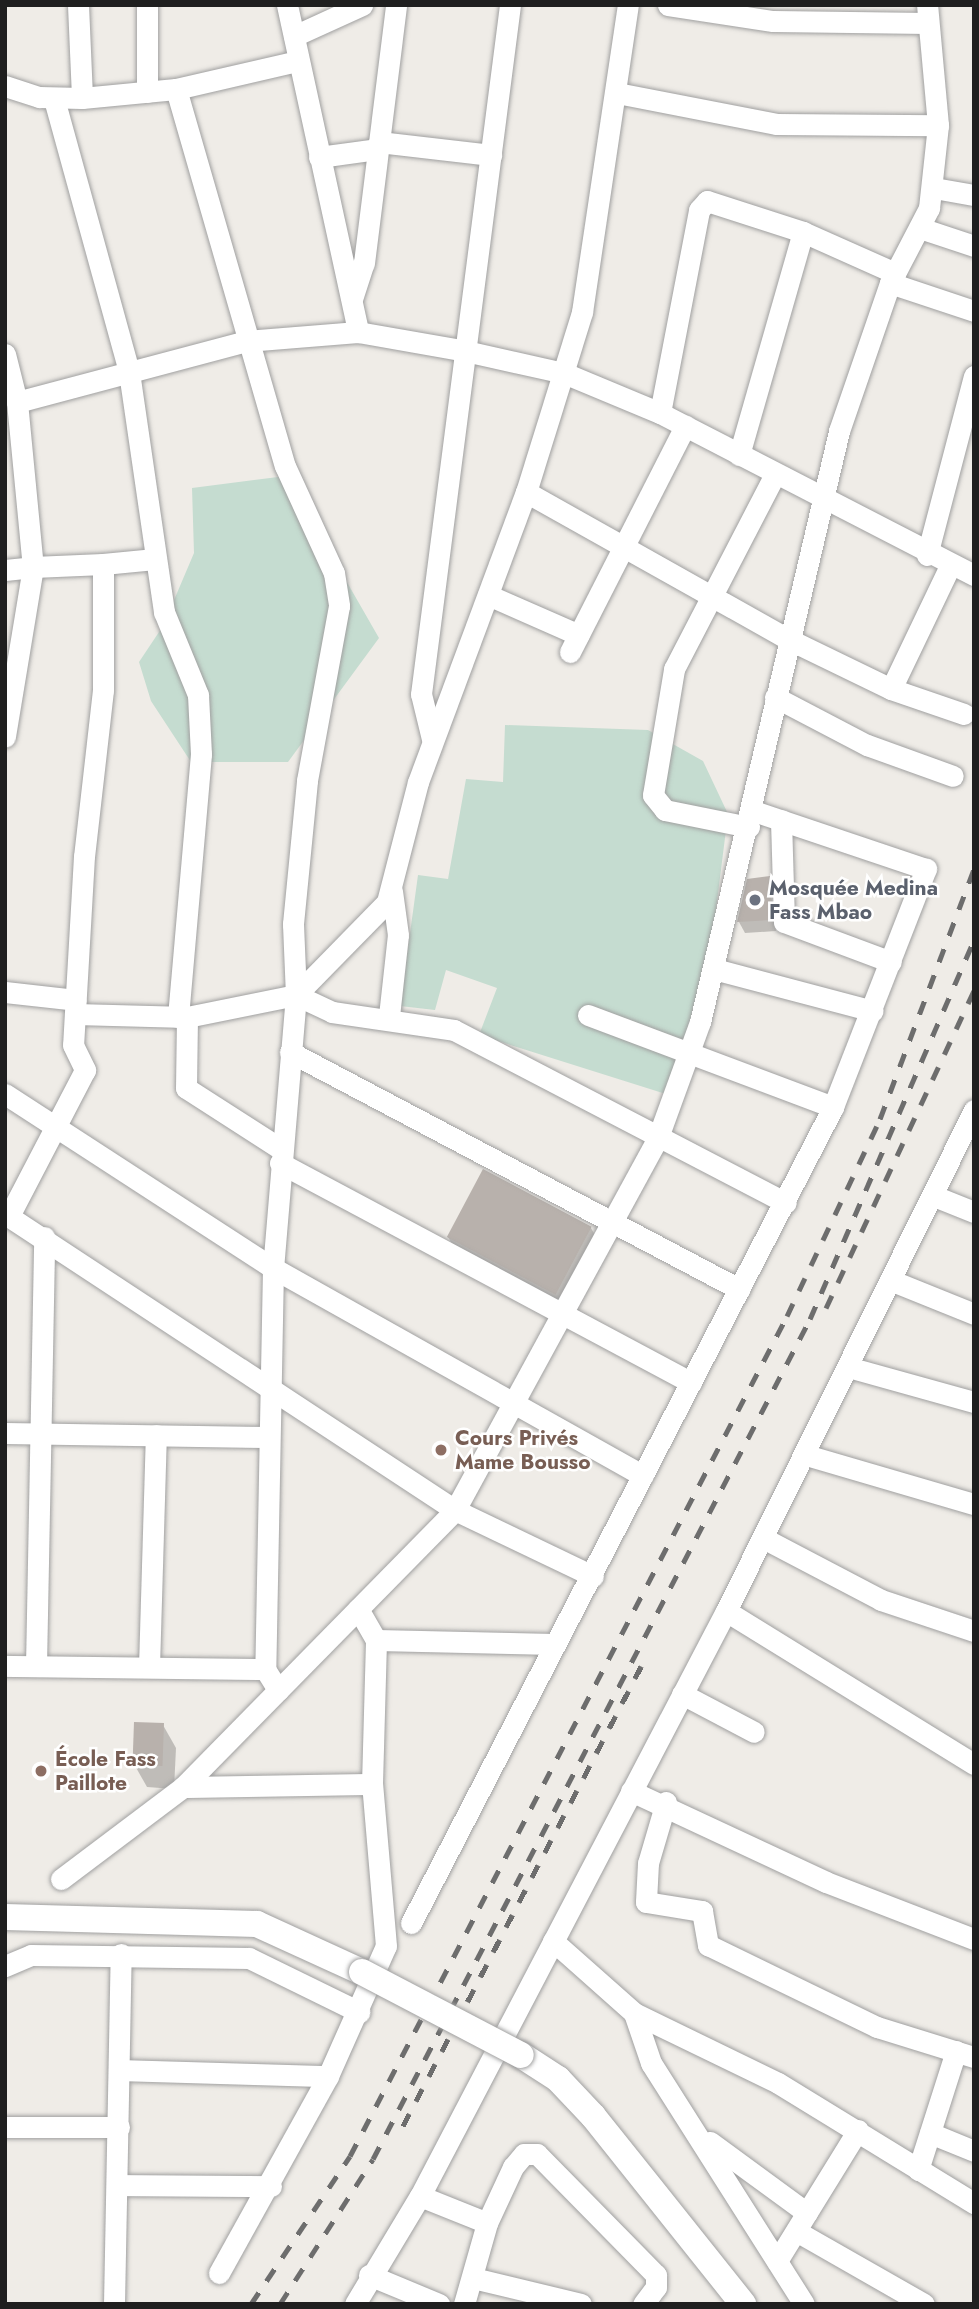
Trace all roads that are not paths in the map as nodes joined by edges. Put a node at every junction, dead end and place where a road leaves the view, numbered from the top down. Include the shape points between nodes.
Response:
1 (78, 5) edge
2 (148, 5) edge
3 (287, 5) edge
4 (362, 5) edge
5 (396, 5) edge
6 (510, 5) edge
7 (628, 5) edge
8 (668, 5) edge
9 (722, 10) edge
10 (928, 14) edge
11 (294, 36) junction
12 (297, 61) junction
13 (5, 86) edge
14 (176, 89) junction
15 (147, 92) junction
16 (617, 93) junction
17 (82, 98) junction
18 (54, 99) junction
19 (938, 125) junction
20 (379, 146) junction
21 (491, 155) junction
22 (319, 157) junction
23 (934, 188) junction
24 (974, 195) edge
25 (923, 229) junction
26 (803, 232) junction
27 (974, 246) edge
28 (893, 278) junction
29 (352, 299) junction
30 (974, 311) edge
31 (358, 332) junction
32 (246, 341) junction
33 (461, 350) junction
34 (5, 354) edge
35 (129, 372) junction
36 (564, 373) junction
37 (974, 376) edge
38 (17, 402) junction
39 (660, 413) junction
40 (685, 426) junction
41 (739, 455) junction
42 (13, 461) edge
43 (774, 476) junction
44 (526, 492) junction
45 (819, 499) junction
46 (622, 547) junction
47 (927, 555) junction
48 (155, 559) junction
49 (103, 564) junction
50 (33, 566) junction
51 (950, 566) junction
52 (5, 570) edge
53 (974, 575) edge
54 (488, 595) junction
55 (710, 598) junction
56 (788, 639) junction
57 (10, 676) edge
58 (891, 689) junction
59 (775, 697) junction
60 (964, 714) dead end
61 (5, 737) edge
62 (432, 739) junction
63 (953, 776) dead end
64 (752, 819) junction
65 (781, 820) junction
66 (392, 891) junction
67 (891, 962) junction
68 (714, 969) junction
69 (5, 992) edge
70 (296, 995) junction
71 (75, 1007) junction
72 (873, 1011) junction
73 (588, 1015) dead end
74 (389, 1016) junction
75 (183, 1017) junction
76 (692, 1050) junction
77 (290, 1052) junction
78 (5, 1094) edge
79 (833, 1107) junction
80 (974, 1110) edge
81 (56, 1125) junction
82 (657, 1140) junction
83 (966, 1147) edge
84 (280, 1156) junction
85 (934, 1196) junction
86 (786, 1203) junction
87 (974, 1212) edge
88 (7, 1215) edge
89 (613, 1223) junction
90 (44, 1237) junction
91 (273, 1268) junction
92 (890, 1280) junction
93 (739, 1289) junction
94 (563, 1313) junction
95 (974, 1314) edge
96 (848, 1367) junction
97 (691, 1382) junction
98 (266, 1390) junction
99 (974, 1402) edge
100 (511, 1407) junction
101 (5, 1433) edge
102 (39, 1434) junction
103 (156, 1435) junction
104 (267, 1437) junction
105 (806, 1455) junction
106 (643, 1476) junction
107 (974, 1504) edge
108 (455, 1510) junction
109 (763, 1538) junction
110 (593, 1576) junction
111 (358, 1609) junction
112 (726, 1611) junction
113 (974, 1631) edge
114 (376, 1640) junction
115 (555, 1644) junction
116 (5, 1666) edge
117 (36, 1666) junction
118 (149, 1667) junction
119 (265, 1669) junction
120 (278, 1690) junction
121 (682, 1694) junction
122 (754, 1732) dead end
123 (974, 1764) edge
124 (372, 1784) junction
125 (183, 1787) junction
126 (631, 1791) junction
127 (666, 1802) junction
128 (61, 1880) dead end
129 (5, 1917) edge
130 (411, 1923) dead end
131 (974, 1939) edge
132 (553, 1941) junction
133 (121, 1954) junction
134 (5, 1966) edge
135 (359, 2012) junction
136 (634, 2013) junction
137 (965, 2054) edge
138 (120, 2070) junction
139 (328, 2076) junction
140 (5, 2127) edge
141 (119, 2127) junction
142 (858, 2130) junction
143 (930, 2133) junction
144 (700, 2134) junction
145 (974, 2151) edge
146 (918, 2170) junction
147 (118, 2185) junction
148 (271, 2186) junction
149 (420, 2196) junction
150 (974, 2203) edge
151 (801, 2222) junction
152 (487, 2223) junction
153 (777, 2261) junction
154 (219, 2273) dead end
155 (369, 2274) junction
156 (472, 2278) junction
157 (114, 2304) edge
158 (355, 2304) edge
159 (439, 2304) edge
160 (464, 2304) edge
161 (581, 2304) edge
162 (643, 2304) edge
163 (743, 2304) edge
164 (804, 2304) edge
165 (924, 2304) edge

1 - 17 street
2 - 15 street
3 - 11 street
4 - 11 street
5 - 20 street
6 - 21 street
7 - 16 street
8 - 9 street
9 - 10 street via 773,21
10 - 19 street
11 - 12 street
12 - 14 street
12 - 22 street
13 - 18 street
14 - 15 street
14 - 32 street
15 - 17 street
16 - 19 street via 776,124
16 - 36 street via 588,288
17 - 18 street
18 - 35 street
19 - 23 street
20 - 21 street
20 - 22 street
20 - 29 street via 364,262
21 - 33 street
22 - 29 street
23 - 24 street
23 - 25 street
25 - 27 street
25 - 28 street
26 - 28 street
26 - 39 street via 720,201 707,201 699,210
26 - 41 street
28 - 30 street
28 - 45 street
29 - 31 street
31 - 32 street
31 - 33 street
32 - 35 street
32 - 70 street via 285,466 334,573 339,606 307,780 293,924
33 - 36 street
33 - 62 street via 421,694
34 - 38 street
35 - 38 street
35 - 48 street
36 - 39 street
36 - 44 street
37 - 47 street
38 - 42 street
39 - 40 street
40 - 41 street
40 - 46 street
41 - 43 street
42 - 50 street
43 - 45 street
43 - 55 street
44 - 46 street
44 - 54 street
45 - 47 street
45 - 56 street
46 - 54 street via 575,643
46 - 55 street
47 - 51 street
48 - 49 street
48 - 75 street via 164,612 198,695 202,731
49 - 50 street
49 - 71 street via 103,690
50 - 52 street
50 - 57 street
51 - 53 street
51 - 58 street
54 - 62 street
55 - 56 street
55 - 64 street via 669,685 653,795 665,810
56 - 58 street
56 - 59 street
57 - 61 street
58 - 60 street
59 - 63 street via 867,745
59 - 64 street
62 - 66 street
64 - 65 street
64 - 68 street
65 - 67 street via 784,922
65 - 67 street via 926,869
66 - 70 street
66 - 74 street via 398,935
67 - 72 street
68 - 72 street
68 - 76 street
69 - 71 street
70 - 74 street via 332,1012
70 - 75 street
70 - 77 street
71 - 75 street
71 - 81 street via 73,1045 84,1079
72 - 79 street
73 - 76 street
74 - 82 street via 454,1030
75 - 84 street via 186,1088
76 - 79 street
76 - 82 street
77 - 84 street
77 - 89 street
78 - 81 street
79 - 86 street
80 - 83 street
81 - 88 street
81 - 91 street
82 - 86 street
82 - 89 street
83 - 85 street
84 - 91 street
84 - 94 street
85 - 87 street
85 - 92 street
86 - 93 street
88 - 90 street
89 - 93 street
89 - 94 street
90 - 98 street
90 - 102 street
91 - 98 street
91 - 100 street
92 - 95 street
92 - 96 street
93 - 97 street
94 - 97 street
94 - 100 street
96 - 99 street
96 - 105 street
97 - 106 street
98 - 104 street
98 - 108 street
100 - 106 street
100 - 108 street
101 - 102 street
102 - 103 street
102 - 117 street
103 - 104 street
103 - 118 street
104 - 119 street
105 - 107 street
105 - 109 street
106 - 110 street
108 - 110 street
108 - 111 street
109 - 112 street
109 - 113 street via 881,1600
110 - 115 street
111 - 114 street
111 - 120 street
112 - 121 street
112 - 123 street
114 - 115 street
114 - 124 street
115 - 130 street
116 - 117 street
117 - 118 street
118 - 119 street
119 - 120 street
120 - 125 street
121 - 122 street
121 - 126 street
124 - 125 street
124 - 135 street via 386,1946
125 - 128 street
126 - 127 street
126 - 132 street
127 - 131 street via 826,1882
127 - 137 street via 648,1863 646,1902 702,1911 708,1945 877,2026
129 - 163 street, bridge via 257,1924 362,1972 521,2055 558,2079 593,2116
132 - 136 street
132 - 149 street
133 - 134 street via 31,1955
133 - 135 street via 249,1958
133 - 138 street
135 - 139 street
136 - 142 street via 694,2038
136 - 144 street via 651,2063
137 - 143 street
138 - 139 street
138 - 141 street
139 - 148 street
140 - 141 street
141 - 147 street
142 - 146 street
142 - 151 street
143 - 145 street
143 - 146 street
144 - 151 street
144 - 153 street
146 - 150 street
147 - 148 street
147 - 157 street
148 - 154 street
149 - 152 street
149 - 155 street
151 - 153 street
151 - 165 street
152 - 156 street
152 - 162 street via 513,2167 524,2154 537,2154 656,2274 656,2287
153 - 164 street
155 - 158 street
155 - 159 street
156 - 160 street
156 - 161 street

